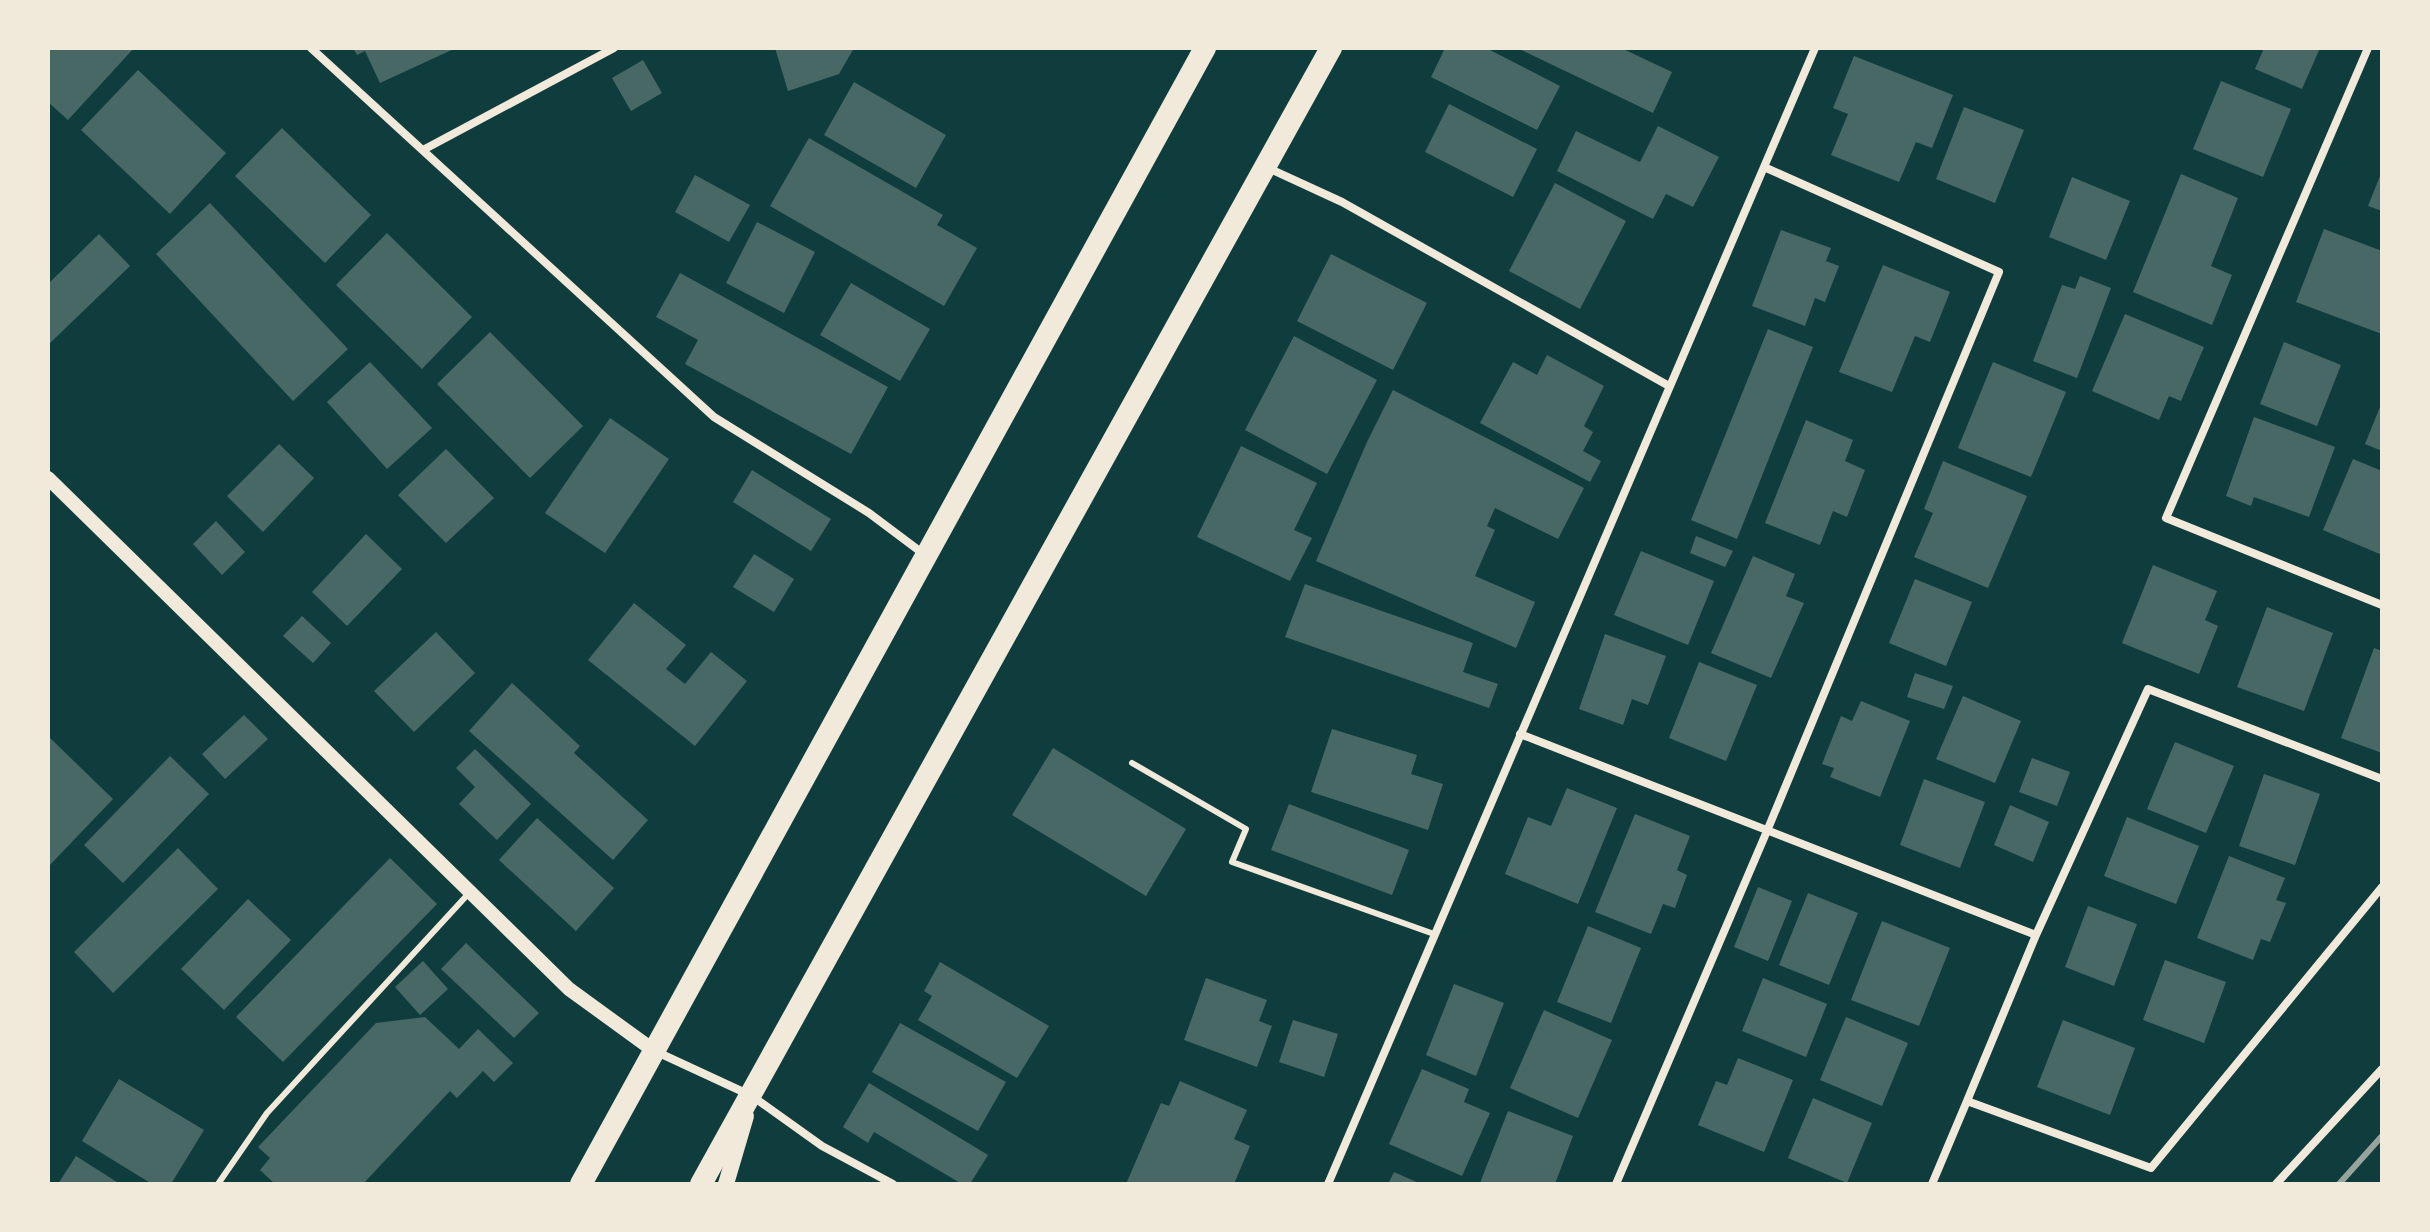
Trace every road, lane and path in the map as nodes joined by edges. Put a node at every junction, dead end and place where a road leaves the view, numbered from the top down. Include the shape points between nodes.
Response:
1 (311, 48) edge
2 (614, 48) edge
3 (1205, 48) edge
4 (1331, 48) edge
5 (1815, 48) edge
6 (2368, 48) edge
7 (423, 150) junction
8 (1265, 167) junction
9 (1764, 167) junction
10 (1669, 386) junction
11 (48, 478) edge
12 (925, 555) junction
13 (2382, 605) edge
14 (1520, 734) junction
15 (1132, 763) dead end
16 (2382, 779) edge
17 (1767, 831) junction
18 (2382, 887) edge
19 (470, 892) junction
20 (1434, 934) junction
21 (2036, 935) junction
22 (653, 1050) junction
23 (2382, 1069) edge
24 (752, 1096) junction
25 (1967, 1101) junction
26 (218, 1184) edge
27 (581, 1184) edge
28 (701, 1184) edge
29 (726, 1184) edge
30 (893, 1184) edge
31 (1328, 1184) edge
32 (1616, 1184) edge
33 (1932, 1184) edge
34 (2276, 1184) edge

1 - 7 street
2 - 7 street
3 - 12 highway
4 - 8 highway
5 - 9 street
6 - 13 street via 2166,518
7 - 12 street via 714,417 869,513
8 - 10 street via 1342,202
8 - 24 highway
9 - 10 street
9 - 17 street via 1999,272
10 - 14 street
11 - 19 street
12 - 22 highway
14 - 17 street
14 - 20 street
15 - 20 lane via 1246,829 1232,862
16 - 21 street via 2148,689
17 - 21 street
17 - 32 street
18 - 25 street via 2151,1168
19 - 22 street via 569,989
19 - 26 lane via 267,1113
20 - 31 street
21 - 25 street
22 - 24 street
22 - 27 highway
23 - 34 street
24 - 28 highway
24 - 29 main road
24 - 30 street via 822,1146
25 - 33 street

